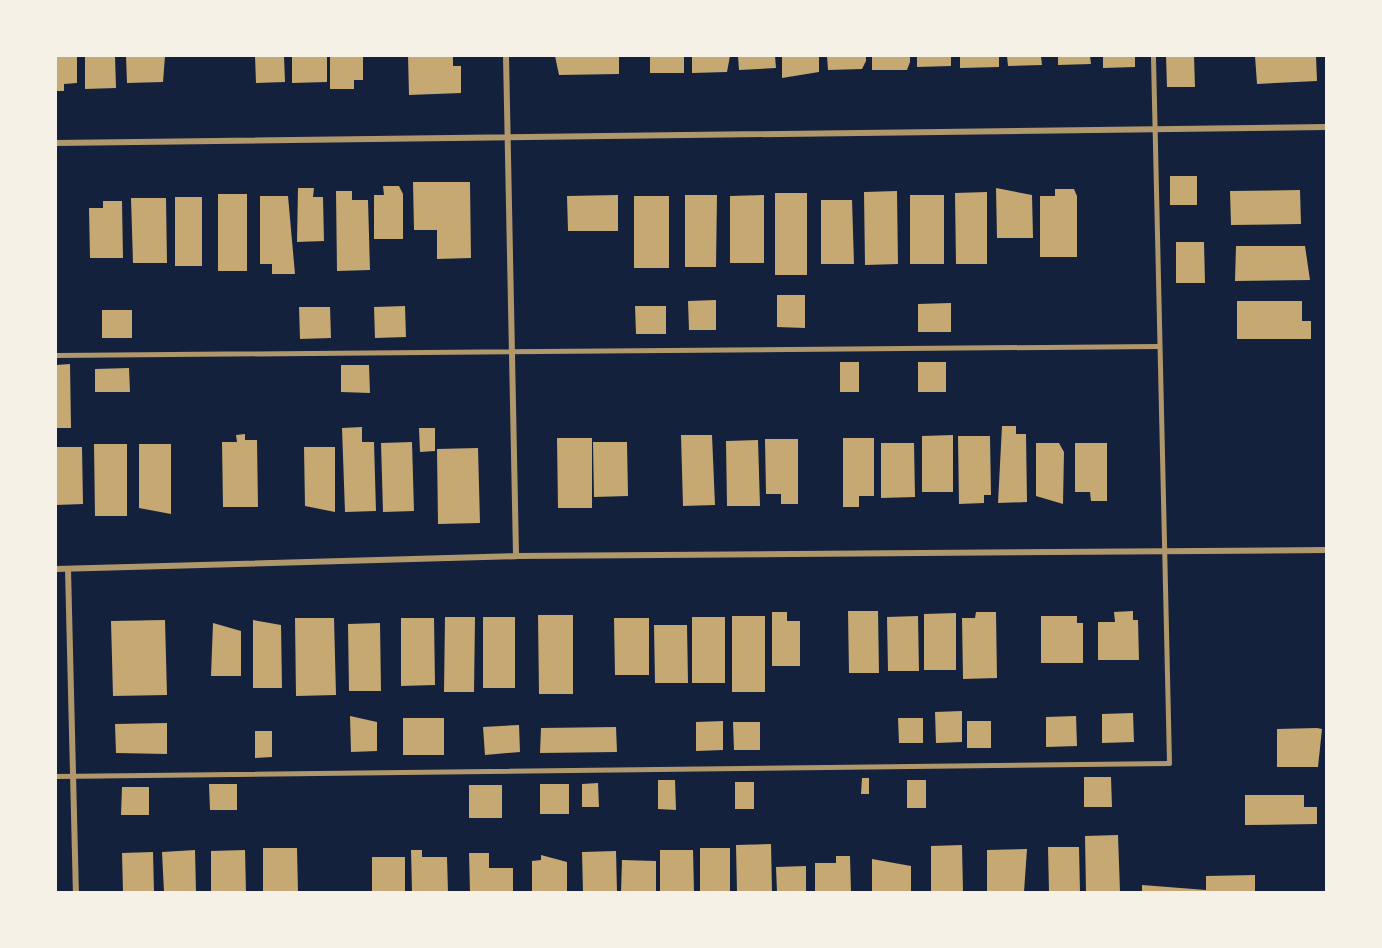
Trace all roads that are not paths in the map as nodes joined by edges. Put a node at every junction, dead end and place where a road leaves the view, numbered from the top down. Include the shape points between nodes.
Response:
1 (506, 56) edge
2 (1153, 56) edge
3 (1326, 127) edge
4 (1155, 129) junction
5 (507, 136) junction
6 (56, 143) edge
7 (1158, 346) junction
8 (513, 349) junction
9 (56, 355) edge
10 (1326, 550) edge
11 (1162, 553) junction
12 (516, 556) junction
13 (56, 569) edge
14 (68, 569) junction
15 (56, 776) edge
16 (73, 776) junction
17 (76, 892) edge

1 - 5 street
2 - 4 lane
3 - 4 street
4 - 5 street
4 - 7 lane
5 - 6 street
5 - 8 street
7 - 8 lane
7 - 11 lane
8 - 9 lane
8 - 12 street
10 - 11 street
11 - 12 street
11 - 16 lane via 1169,763
12 - 14 street
13 - 14 street
14 - 16 street
15 - 16 lane
16 - 17 street

